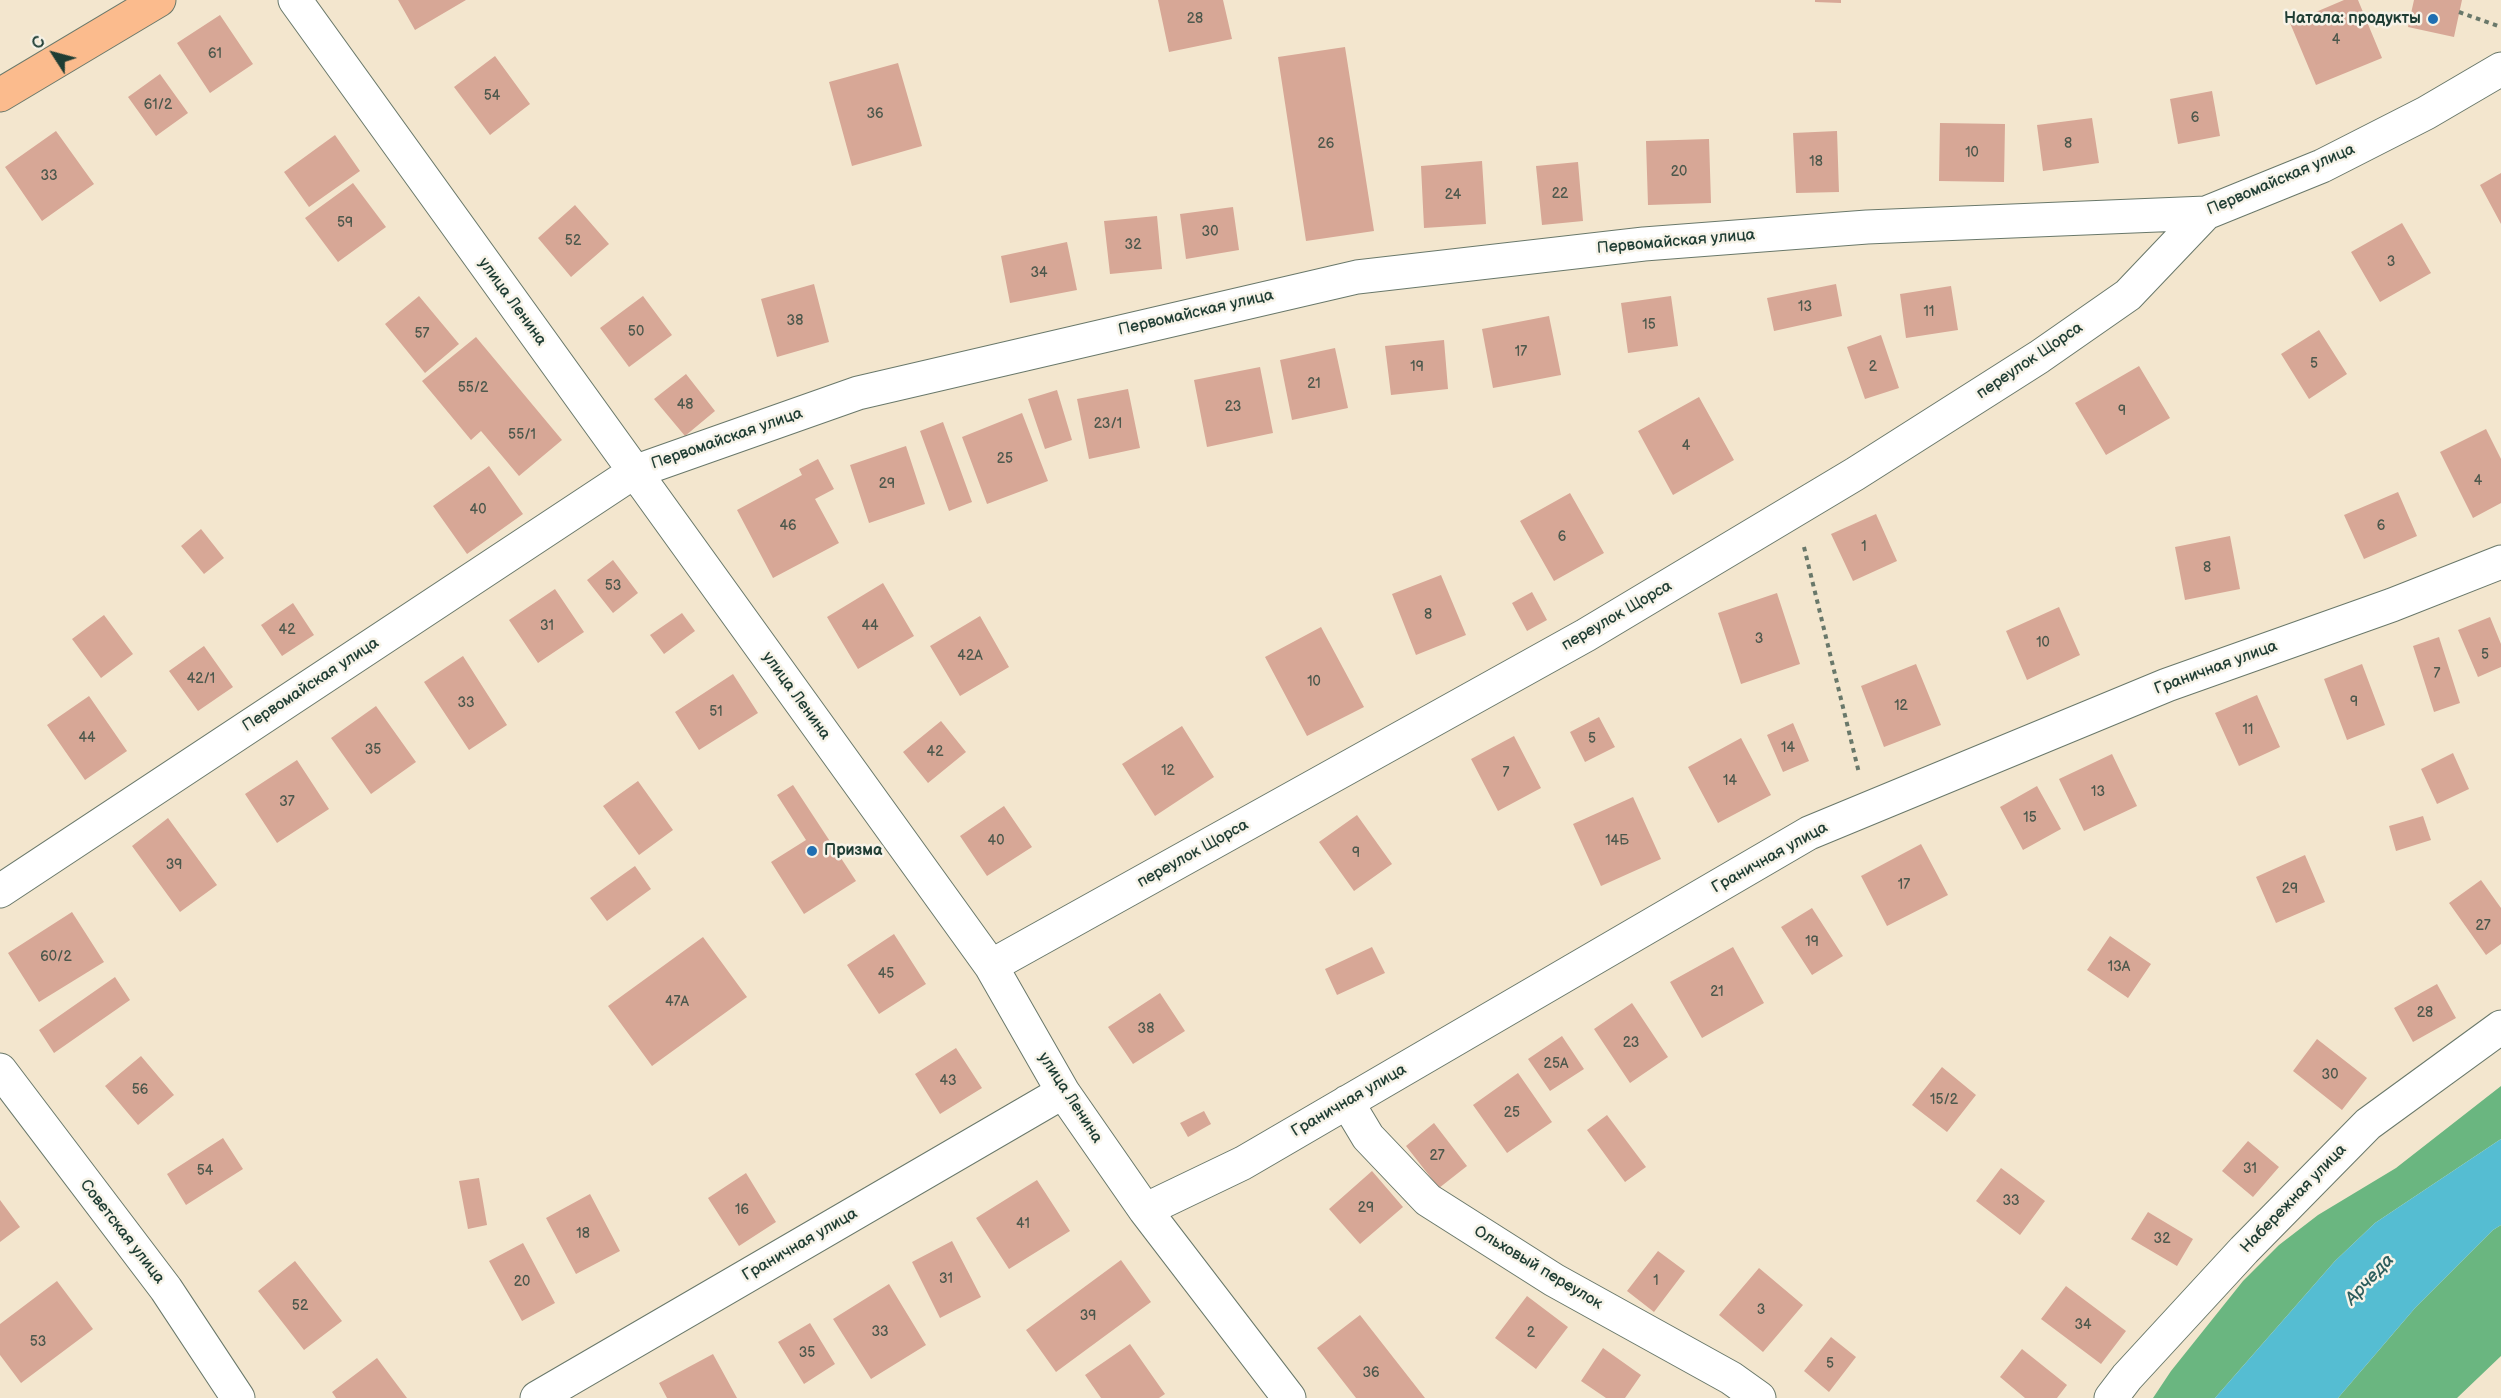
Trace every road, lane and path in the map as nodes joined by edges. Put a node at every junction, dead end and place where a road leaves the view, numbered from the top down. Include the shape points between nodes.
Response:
1 (159, 0) edge
2 (295, 0) edge
3 (2459, 12) dead end
4 (2501, 27) edge
5 (2501, 69) edge
6 (0, 95) edge
7 (2206, 213) junction
8 (634, 472) junction
9 (1795, 510) junction
10 (2501, 562) edge
11 (1869, 808) junction
12 (0, 891) edge
13 (991, 966) junction
14 (2501, 1027) edge
15 (0, 1070) edge
16 (1063, 1092) junction
17 (1347, 1102) junction
18 (1145, 1210) junction
19 (238, 1398) edge
20 (537, 1398) edge
21 (1288, 1398) edge
22 (1759, 1398) edge
23 (2111, 1398) edge

1 - 6 main road
2 - 8 street, улица Ленина
3 - 4 path
5 - 7 street, Первомайская улица via 2426,114 2322,166
7 - 8 street, Первомайская улица via 1796,232 1644,244 1357,277 858,393
7 - 9 street, переулок Щорса via 2128,295 2038,357
8 - 12 street, Первомайская улица
8 - 13 street, улица Ленина
9 - 11 path
9 - 13 street, переулок Щорса via 1586,635
10 - 11 street, Граничная улица via 2167,685
11 - 17 street, Граничная улица via 1809,833
13 - 16 street, улица Ленина
14 - 23 street, Набережная улица via 2367,1124 2244,1250
15 - 19 street, Советская улица via 166,1288
16 - 18 street, улица Ленина
16 - 20 street, Граничная улица
17 - 18 street, Граничная улица via 1243,1163
17 - 22 street, Ольховый переулок via 1368,1137 1428,1200 1554,1280 1731,1378
18 - 21 street, улица Ленина

